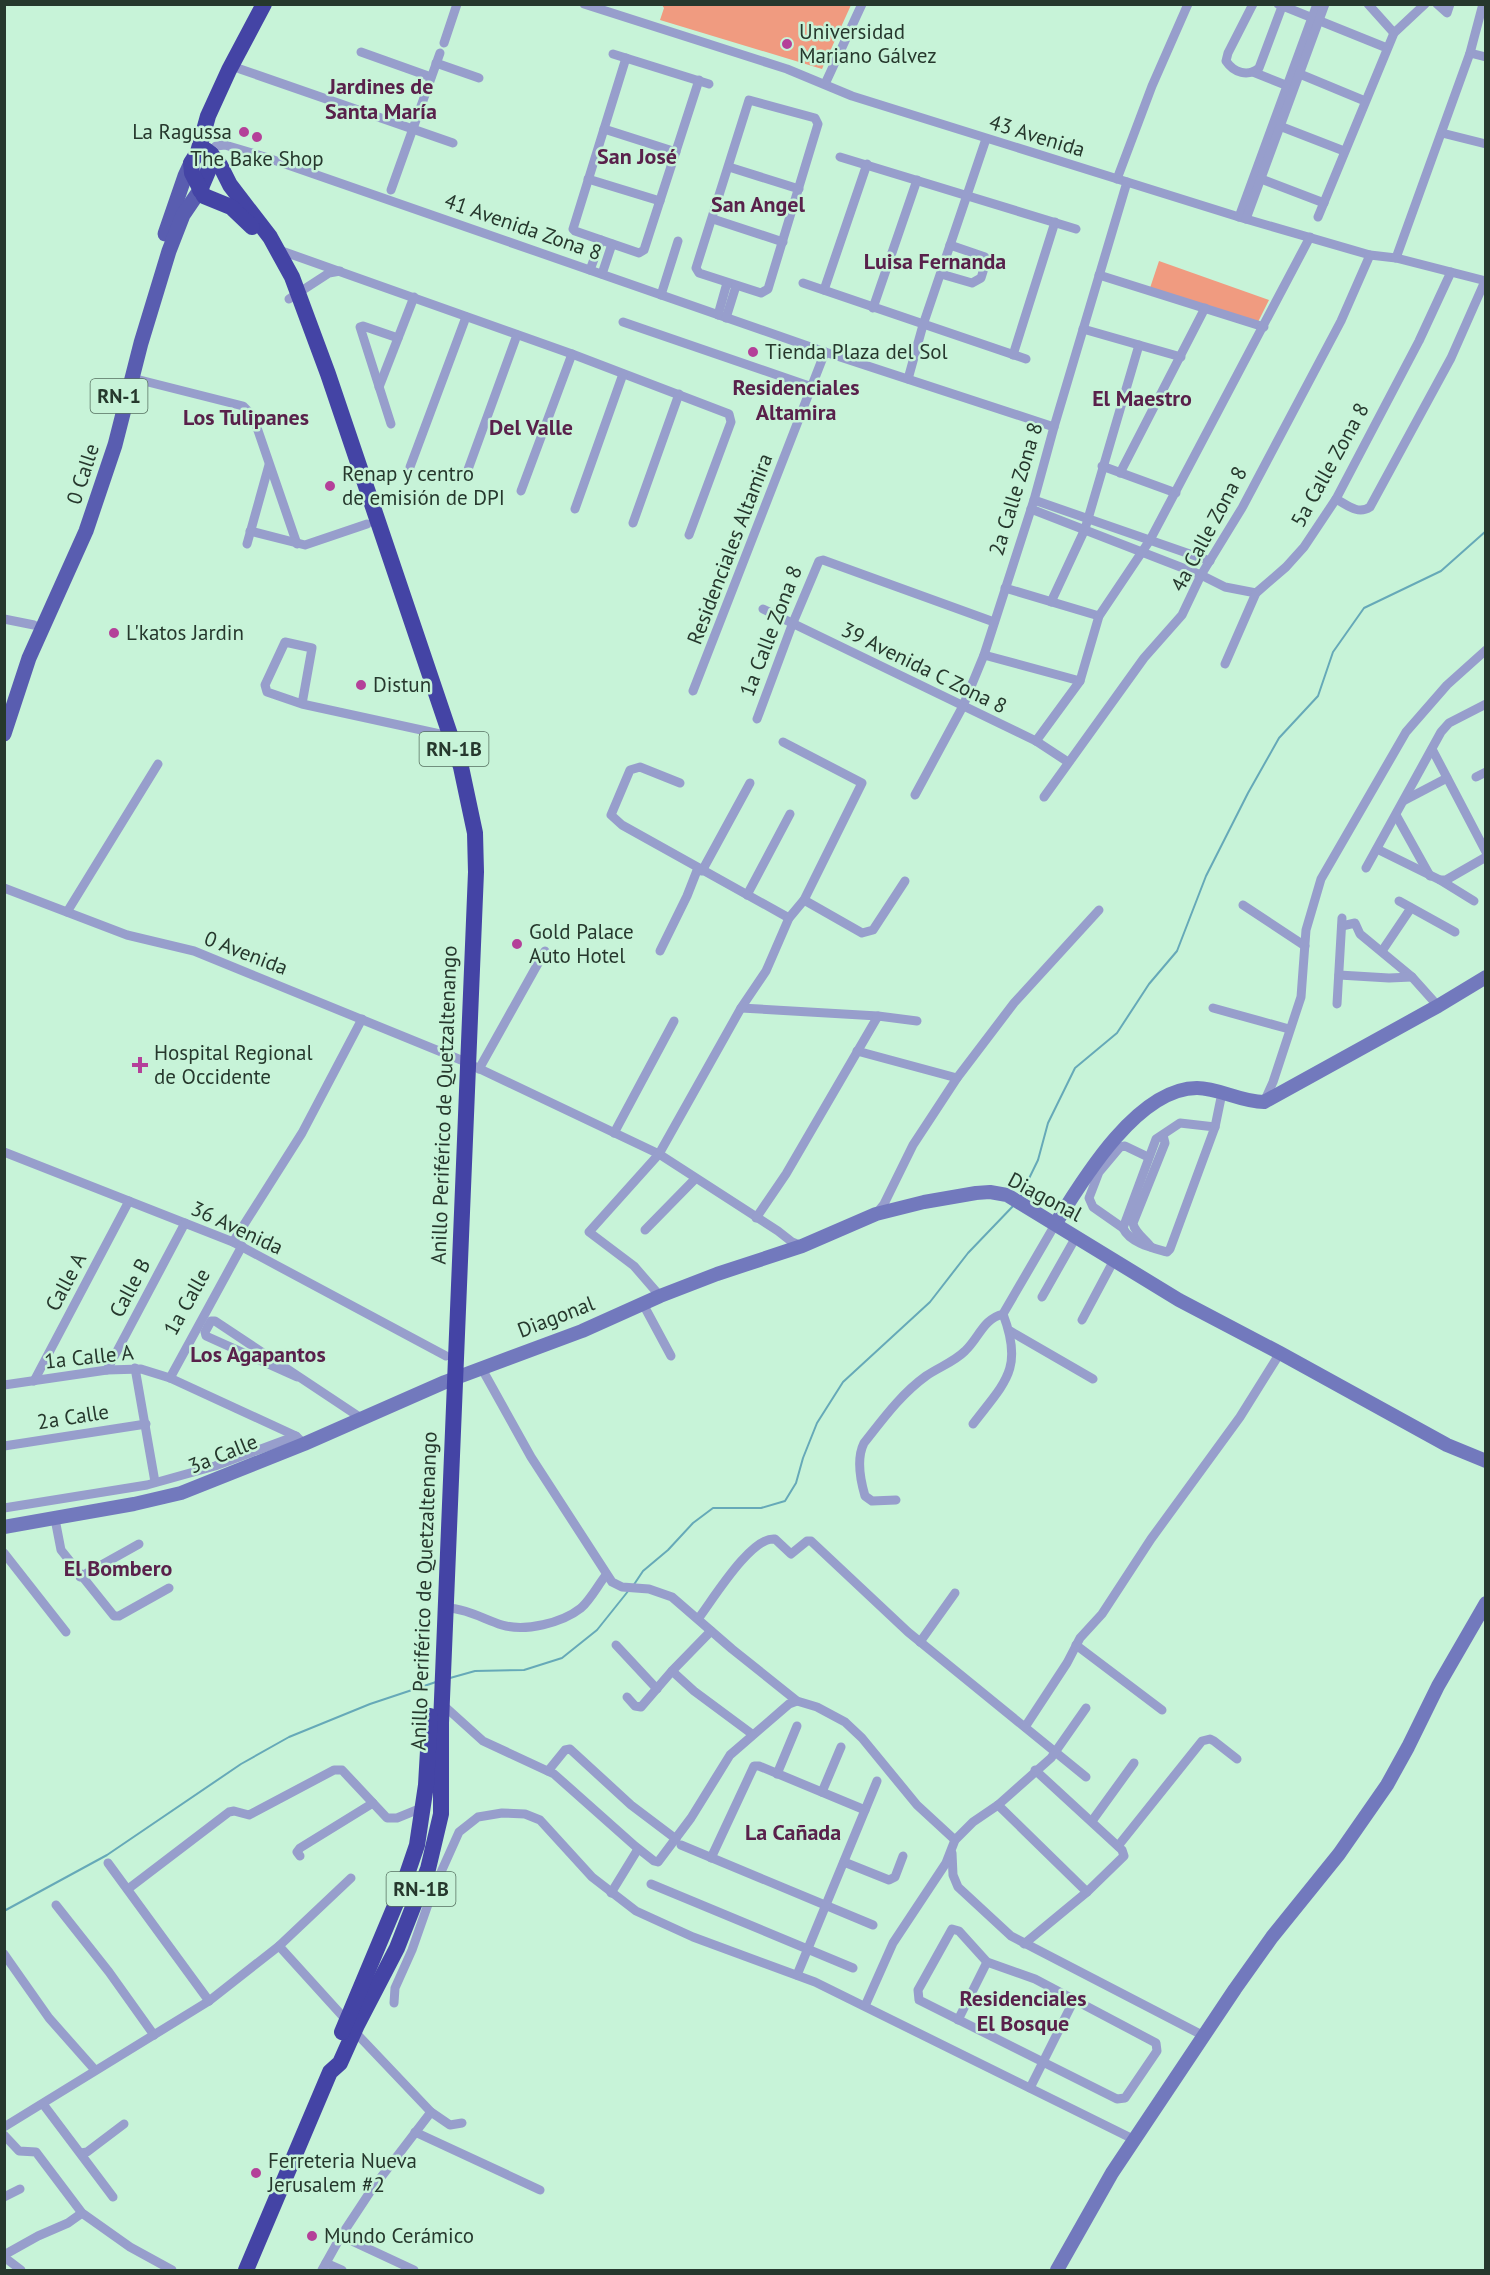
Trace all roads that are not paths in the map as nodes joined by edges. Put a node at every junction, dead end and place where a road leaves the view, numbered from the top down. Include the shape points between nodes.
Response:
1 (264, 4) edge
2 (276, 4) edge
3 (457, 4) edge
4 (584, 4) edge
5 (862, 4) edge
6 (1188, 4) edge
7 (1253, 4) edge
8 (1317, 4) edge
9 (1325, 4) edge
10 (1368, 4) edge
11 (1425, 4) edge
12 (1437, 4) edge
13 (1450, 4) edge
14 (1281, 5) edge
15 (1483, 8) edge
16 (1316, 20) junction
17 (1394, 33) junction
18 (444, 42) dead end
19 (1387, 48) junction
20 (361, 52) dead end
21 (440, 53) dead end
22 (1470, 53) junction
23 (613, 54) dead end
24 (1485, 57) edge
25 (627, 58) junction
26 (436, 63) junction
27 (240, 69) junction
28 (1253, 72) junction
29 (1297, 73) junction
30 (431, 76) junction
31 (479, 78) dead end
32 (825, 84) junction
33 (1288, 86) junction
34 (1365, 101) junction
35 (1278, 125) junction
36 (413, 129) junction
37 (604, 129) junction
38 (1442, 133) junction
39 (987, 139) junction
40 (453, 144) dead end
41 (1485, 144) edge
42 (1344, 151) junction
43 (676, 152) junction
44 (206, 156) junction
45 (840, 157) dead end
46 (867, 164) junction
47 (729, 167) junction
48 (1257, 177) junction
49 (588, 179) junction
50 (917, 180) junction
51 (1122, 181) junction
52 (799, 189) junction
53 (391, 190) dead end
54 (206, 195) junction
55 (967, 196) junction
56 (660, 201) junction
57 (1324, 203) junction
58 (1318, 217) dead end
59 (1242, 218) junction
60 (713, 219) junction
61 (1055, 222) junction
62 (1076, 229) dead end
63 (1310, 237) junction
64 (601, 240) junction
65 (678, 241) dead end
66 (783, 242) junction
67 (612, 244) junction
68 (950, 245) junction
69 (279, 250) junction
70 (1370, 255) junction
71 (1396, 258) junction
72 (590, 270) junction
73 (343, 271) junction
74 (1451, 272) junction
75 (602, 274) junction
76 (941, 274) junction
77 (1099, 275) junction
78 (1485, 281) edge
79 (803, 283) dead end
80 (731, 285) junction
81 (824, 290) junction
82 (661, 295) junction
83 (294, 297) junction
84 (414, 297) junction
85 (873, 308) junction
86 (1205, 308) junction
87 (722, 316) junction
88 (466, 317) junction
89 (623, 322) dead end
90 (923, 325) junction
91 (1263, 327) junction
92 (1083, 329) junction
93 (517, 335) junction
94 (398, 338) junction
95 (1139, 345) junction
96 (825, 352) junction
97 (572, 354) junction
98 (1013, 355) junction
99 (1181, 357) junction
100 (1026, 359) dead end
101 (623, 374) junction
102 (132, 378) junction
103 (908, 379) junction
104 (379, 387) junction
105 (812, 387) junction
106 (679, 394) junction
107 (391, 424) dead end
108 (1054, 427) junction
109 (270, 465) junction
110 (1102, 466) junction
111 (410, 467) dead end
112 (1120, 472) junction
113 (466, 475) dead end
114 (521, 491) dead end
115 (1176, 493) junction
116 (1336, 499) junction
117 (1033, 505) junction
118 (575, 509) dead end
119 (1088, 518) junction
120 (633, 523) dead end
121 (367, 524) junction
122 (1085, 529) junction
123 (250, 531) junction
124 (689, 535) dead end
125 (1150, 540) junction
126 (247, 543) dead end
127 (297, 544) junction
128 (1144, 552) junction
129 (1210, 561) junction
130 (1202, 575) junction
131 (1005, 588) junction
132 (1256, 593) junction
133 (1051, 602) junction
134 (763, 609) dead end
135 (1099, 616) junction
136 (4, 619) edge
137 (994, 622) junction
138 (34, 625) junction
139 (792, 625) junction
140 (1485, 650) edge
141 (984, 655) junction
142 (1225, 664) dead end
143 (1080, 681) junction
144 (693, 691) dead end
145 (302, 704) junction
146 (1485, 704) edge
147 (963, 706) junction
148 (4, 707) edge
149 (757, 719) dead end
150 (4, 734) edge
151 (440, 734) junction
152 (1036, 741) junction
153 (783, 742) dead end
154 (1432, 749) junction
155 (1068, 762) junction
156 (158, 764) dead end
157 (1485, 772) edge
158 (1476, 777) dead end
159 (1447, 778) junction
160 (680, 783) dead end
161 (750, 783) dead end
162 (915, 795) dead end
163 (1044, 797) dead end
164 (1405, 800) junction
165 (790, 814) dead end
166 (1396, 815) junction
167 (1377, 849) junction
168 (1485, 852) edge
169 (1485, 857) edge
170 (1366, 868) dead end
171 (700, 869) junction
172 (1430, 877) junction
173 (1440, 880) junction
174 (905, 881) dead end
175 (4, 888) edge
176 (747, 895) junction
177 (804, 900) junction
178 (1399, 901) dead end
179 (1474, 901) dead end
180 (1243, 905) dead end
181 (1411, 908) junction
182 (1099, 910) dead end
183 (67, 912) junction
184 (789, 918) junction
185 (1455, 932) dead end
186 (1305, 946) junction
187 (545, 951) dead end
188 (660, 951) dead end
189 (1382, 951) junction
190 (1339, 975) junction
191 (1413, 977) junction
192 (1485, 977) edge
193 (1337, 1004) dead end
194 (1438, 1006) junction
195 (741, 1008) junction
196 (1213, 1008) dead end
197 (878, 1016) junction
198 (362, 1019) junction
199 (674, 1021) dead end
200 (917, 1021) dead end
201 (1289, 1029) junction
202 (857, 1051) junction
203 (470, 1064) junction
204 (957, 1078) junction
205 (1222, 1093) junction
206 (1264, 1102) junction
207 (1215, 1127) junction
208 (614, 1133) junction
209 (1163, 1135) junction
210 (4, 1152) edge
211 (659, 1154) junction
212 (1148, 1157) junction
213 (695, 1179) junction
214 (129, 1201) junction
215 (876, 1214) junction
216 (756, 1218) junction
217 (185, 1223) junction
218 (1056, 1223) junction
219 (1124, 1228) junction
220 (645, 1230) dead end
221 (1076, 1237) junction
222 (237, 1244) junction
223 (802, 1246) junction
224 (1151, 1247) junction
225 (1114, 1260) junction
226 (660, 1296) junction
227 (1042, 1297) dead end
228 (643, 1304) junction
229 (1003, 1314) junction
230 (1082, 1320) dead end
231 (1010, 1331) junction
232 (1280, 1353) junction
233 (446, 1356) junction
234 (671, 1356) dead end
235 (135, 1368) junction
236 (482, 1369) junction
237 (107, 1370) junction
238 (297, 1377) junction
239 (170, 1378) junction
240 (1093, 1379) dead end
241 (449, 1380) junction
242 (34, 1381) junction
243 (4, 1385) edge
244 (361, 1418) junction
245 (146, 1424) junction
246 (973, 1424) dead end
247 (300, 1440) junction
248 (4, 1446) edge
249 (1485, 1461) edge
250 (155, 1482) junction
251 (896, 1500) dead end
252 (4, 1508) edge
253 (55, 1519) junction
254 (4, 1527) edge
255 (139, 1544) dead end
256 (4, 1553) edge
257 (606, 1575) junction
258 (80, 1577) junction
259 (169, 1588) dead end
260 (955, 1593) dead end
261 (1485, 1604) edge
262 (445, 1608) junction
263 (698, 1619) junction
264 (711, 1631) junction
265 (66, 1632) dead end
266 (920, 1642) junction
267 (616, 1645) dead end
268 (1076, 1645) junction
269 (672, 1671) junction
270 (438, 1687) junction
271 (657, 1689) junction
272 (627, 1697) dead end
273 (797, 1701) junction
274 (1086, 1708) dead end
275 (1162, 1710) dead end
276 (796, 1726) dead end
277 (1025, 1727) junction
278 (752, 1734) junction
279 (841, 1747) dead end
280 (1055, 1752) junction
281 (1237, 1759) dead end
282 (1134, 1763) dead end
283 (1035, 1770) junction
284 (548, 1771) junction
285 (777, 1774) junction
286 (1086, 1777) dead end
287 (877, 1781) dead end
288 (822, 1792) junction
289 (373, 1803) junction
290 (998, 1805) junction
291 (424, 1807) junction
292 (865, 1810) junction
293 (1092, 1821) junction
294 (955, 1840) junction
295 (679, 1842) junction
296 (1118, 1846) junction
297 (638, 1849) junction
298 (952, 1850) junction
299 (300, 1856) dead end
300 (903, 1856) dead end
301 (711, 1858) junction
302 (844, 1862) junction
303 (108, 1863) dead end
304 (351, 1878) dead end
305 (651, 1884) dead end
306 (128, 1889) junction
307 (1088, 1892) junction
308 (611, 1893) junction
309 (56, 1905) dead end
310 (826, 1905) junction
311 (873, 1925) dead end
312 (1024, 1944) junction
313 (279, 1946) junction
314 (808, 1949) junction
315 (4, 1954) edge
316 (987, 1962) junction
317 (853, 1968) dead end
318 (797, 1975) junction
319 (387, 1986) junction
320 (1074, 2000) junction
321 (209, 2001) junction
322 (394, 2003) dead end
323 (865, 2006) junction
324 (958, 2020) junction
325 (350, 2026) junction
326 (154, 2035) junction
327 (1204, 2036) junction
328 (1043, 2062) junction
329 (95, 2070) junction
330 (1030, 2088) junction
331 (43, 2104) junction
332 (432, 2112) junction
333 (462, 2123) dead end
334 (124, 2124) dead end
335 (4, 2127) edge
336 (415, 2132) junction
337 (4, 2135) edge
338 (1135, 2140) junction
339 (81, 2153) junction
340 (20, 2188) dead end
341 (540, 2190) dead end
342 (4, 2197) edge
343 (113, 2197) dead end
344 (82, 2213) junction
345 (341, 2236) junction
346 (4, 2256) edge
347 (324, 2267) edge
348 (21, 2271) edge
349 (172, 2271) edge
350 (246, 2271) edge
351 (342, 2271) edge
352 (414, 2271) edge
353 (1058, 2271) edge

1 - 44 highway, RN-1 via 208,116
2 - 27 highway, RN-1
3 - 18 street
4 - 32 street, 43 Avenida
5 - 32 street
6 - 51 street, 2a Calle Zona 8 via 1152,86
7 - 28 street via 1226,61 1236,71
8 - 16 street
9 - 16 street
10 - 17 street
11 - 17 street
12 - 13 street via 1447,14
14 - 16 street
14 - 28 street via 1259,68
15 - 22 street
16 - 19 street
16 - 29 street
17 - 19 street
19 - 34 street
20 - 30 street
21 - 26 street
22 - 24 street
22 - 38 street
23 - 25 street
25 - 37 street
25 - 43 street via 704,82
26 - 30 street
26 - 31 street
27 - 36 street
27 - 44 highway, RN-1 via 225,99
28 - 33 street
29 - 33 street
29 - 34 street
29 - 35 street
30 - 36 street
32 - 39 street, 43 Avenida
33 - 35 street
34 - 42 street
35 - 42 street
35 - 48 street
36 - 40 street
36 - 53 street
37 - 43 street
37 - 49 street
38 - 41 street
38 - 71 street
39 - 51 street, 43 Avenida
39 - 55 street
42 - 57 street
43 - 56 street
44 - 54 highway via 192,173
44 - 69 highway, Anillo Periférico de Quetzaltenango / RN-1B
44 - 72 street, 41 Avenida Zona 8 via 220,144 233,147
44 - 138 main road, 0 Calle / RN-1 via 182,185 149,285 83,519
45 - 46 street
46 - 50 street
46 - 81 street
47 - 52 street
47 - 52 street via 749,100 815,118 818,124
47 - 60 street
48 - 57 street
48 - 59 street
49 - 56 street
49 - 64 street via 573,229
50 - 55 street
50 - 85 street
51 - 59 street, 43 Avenida
51 - 77 street, 2a Calle Zona 8
52 - 66 street
54 - 83 highway, Anillo Periférico de Quetzaltenango / RN-1B via 231,207 250,225
54 - 102 main road, 0 Calle / RN-1 via 183,215
55 - 61 street
55 - 68 street
56 - 67 street via 645,250
57 - 58 street
59 - 63 street, 43 Avenida
60 - 66 street
60 - 80 street via 696,268 699,273
61 - 62 street
61 - 98 street
63 - 70 street, 43 Avenida
63 - 91 street
64 - 67 street
64 - 72 street
65 - 82 street
66 - 80 street via 765,292
67 - 75 street
68 - 76 street
68 - 76 street via 985,257 986,262 981,278 972,283
69 - 73 street
69 - 83 highway, Anillo Periférico de Quetzaltenango / RN-1B
70 - 71 street, 43 Avenida
70 - 129 street, 4a Calle Zona 8 via 1341,321
71 - 74 street, 43 Avenida
72 - 75 street, 41 Avenida Zona 8
73 - 83 street via 329,273
73 - 84 street
74 - 78 street, 43 Avenida
74 - 116 street, 5a Calle Zona 8
75 - 82 street, 41 Avenida Zona 8
76 - 90 street
77 - 86 street
77 - 92 street, 2a Calle Zona 8
78 - 116 street via 1451,358 1370,507 1355,510
79 - 81 street
80 - 87 street
81 - 85 street
82 - 87 street, 41 Avenida Zona 8
83 - 121 highway, Anillo Periférico de Quetzaltenango / RN-1B
83 - 203 highway, Anillo Periférico de Quetzaltenango / RN-1B via 328,374 470,802 476,872
84 - 88 street
84 - 94 street
85 - 90 street
86 - 91 street
86 - 99 street
87 - 96 street, 41 Avenida Zona 8
88 - 93 street
88 - 111 street
89 - 105 street
90 - 98 street
90 - 103 street
91 - 115 street
92 - 95 street
92 - 108 street, 2a Calle Zona 8
93 - 97 street
93 - 113 street
94 - 104 street
94 - 104 street via 360,327
95 - 99 street
95 - 110 street
96 - 103 street, 41 Avenida Zona 8
96 - 105 street, Residenciales Altamira
97 - 101 street
97 - 114 street
98 - 100 street
99 - 112 street
101 - 106 street
101 - 118 street
102 - 109 street via 243,406 253,416
102 - 150 main road, 0 Calle / RN-1 via 86,531 29,658
103 - 108 street, 41 Avenida Zona 8
104 - 107 street
105 - 144 street, Residenciales Altamira
106 - 120 street
106 - 124 street via 726,413 732,420
108 - 117 street, 2a Calle Zona 8
109 - 123 street
109 - 127 street
110 - 112 street
110 - 119 street
112 - 115 street
115 - 125 street
116 - 132 street, 5a Calle Zona 8 via 1304,547
117 - 119 street
117 - 122 street
117 - 131 street, 2a Calle Zona 8
119 - 122 street
119 - 125 street
121 - 127 street via 305,545
121 - 151 highway, Anillo Periférico de Quetzaltenango / RN-1B
122 - 128 street
122 - 133 street
123 - 126 street
123 - 127 street
125 - 128 street
125 - 129 street
128 - 130 street
128 - 135 street
129 - 130 street, 4a Calle Zona 8
130 - 132 street via 1225,587
130 - 155 street, 4a Calle Zona 8 via 1182,615 1144,658
131 - 133 street
131 - 137 street, 2a Calle Zona 8
132 - 142 street, 5a Calle Zona 8
133 - 135 street
134 - 139 street, 39 Avenida C Zona 8
135 - 143 street
136 - 138 street
137 - 139 street, 1a Calle Zona 8 via 823,560 817,563
137 - 141 street, 2a Calle Zona 8
138 - 148 main road, 0 Calle / RN-1
139 - 147 street, 39 Avenida C Zona 8
139 - 149 street, 1a Calle Zona 8
140 - 186 street via 1406,732 1321,879
141 - 143 street
141 - 147 street, 2a Calle Zona 8
143 - 152 street
145 - 145 street via 267,692 265,685 285,642 312,648
145 - 151 street
146 - 154 street via 1449,723
147 - 152 street, 39 Avenida C Zona 8
147 - 162 street, 2a Calle Zona 8
151 - 203 highway, Anillo Periférico de Quetzaltenango / RN-1B via 460,801 468,856
152 - 155 street, 39 Avenida C Zona 8
153 - 177 street via 862,783
154 - 159 street
154 - 164 street
155 - 163 street, 4a Calle Zona 8
156 - 183 street
157 - 158 street
159 - 164 street
159 - 168 street
160 - 171 street via 634,767 611,815 621,825
161 - 171 street
164 - 166 street
165 - 176 street
166 - 167 street
166 - 172 street
167 - 170 street
167 - 172 street
169 - 173 street
171 - 176 street
171 - 188 street
172 - 173 street
173 - 179 street
174 - 177 street via 869,933 862,933
175 - 183 street, 0 Avenida
176 - 184 street
177 - 184 street
178 - 181 street
180 - 186 street
181 - 185 street
181 - 189 street
182 - 204 street via 1014,1003
183 - 198 street, 0 Avenida via 127,935 194,951
184 - 195 street via 766,970
186 - 201 street via 1301,997
187 - 203 street
189 - 190 street via 1360,934 1355,923 1342,926
189 - 191 street
190 - 191 street
190 - 193 street
191 - 194 street
192 - 194 street
194 - 206 street
195 - 197 street
195 - 211 street
196 - 201 street
197 - 200 street
197 - 202 street
198 - 203 street, 0 Avenida
198 - 222 street, 1a Calle
199 - 208 street
201 - 206 street
202 - 204 street
202 - 216 street
203 - 208 street, 0 Avenida
203 - 233 highway, Anillo Periférico de Quetzaltenango / RN-1B
203 - 241 highway, Anillo Periférico de Quetzaltenango / RN-1B
204 - 215 street via 913,1145
205 - 206 street
205 - 207 street
205 - 218 street via 1180,1089 1161,1097 1089,1169
207 - 209 street via 1180,1124
207 - 224 street via 1170,1250
208 - 211 street, 0 Avenida
209 - 212 street via 1156,1139
209 - 224 street via 1165,1143 1134,1223
210 - 214 street, 36 Avenida
211 - 213 street, 0 Avenida
211 - 226 street via 589,1232 634,1266
212 - 219 street
212 - 219 street via 1120,1147 1099,1172 1089,1198 1093,1207
213 - 216 street, 0 Avenida
213 - 220 street
214 - 217 street, 36 Avenida
214 - 242 street, Calle A
215 - 218 street, Diagonal via 990,1192 1007,1195
215 - 223 street, Diagonal
216 - 223 street, 0 Avenida
217 - 222 street, 36 Avenida
217 - 237 street, Calle B
218 - 221 street, Diagonal
218 - 229 street
219 - 224 street via 1141,1244
221 - 225 street, Diagonal
221 - 227 street
222 - 233 street, 36 Avenida
222 - 239 street, 1a Calle
223 - 226 street, Diagonal
225 - 230 street
225 - 232 street, Diagonal via 1172,1297
226 - 228 street, Diagonal
228 - 234 street
228 - 236 street, Diagonal
229 - 231 street
229 - 251 street via 990,1319 960,1355 909,1389 864,1443 860,1467 865,1496 872,1501
231 - 240 street
231 - 246 street via 1013,1349 1009,1373
232 - 249 street, Diagonal via 1447,1445
232 - 268 street via 1240,1417 1102,1614
233 - 241 highway, Anillo Periférico de Quetzaltenango / RN-1B
235 - 237 street, 1a Calle A
235 - 239 street, 1a Calle A
235 - 245 street
236 - 241 street, Diagonal
236 - 257 street via 531,1457
237 - 242 street, 1a Calle A
238 - 238 street via 215,1321 211,1321 207,1336
238 - 244 street
239 - 247 street, 1a Calle A
241 - 244 street, 3a Calle
241 - 262 highway, Anillo Periférico de Quetzaltenango / RN-1B
241 - 270 highway, Anillo Periférico de Quetzaltenango / RN-1B
242 - 243 street, 1a Calle A
244 - 247 street, 3a Calle
245 - 248 street, 2a Calle
245 - 250 street
247 - 250 street, 3a Calle
247 - 253 street, 3a Calle via 181,1493
250 - 252 street, 3a Calle
253 - 254 street, 3a Calle
253 - 258 street via 61,1550
255 - 258 street
256 - 265 street
257 - 262 street via 583,1606 544,1626 509,1627 480,1615
257 - 263 street via 616,1585 672,1597
258 - 259 street via 116,1617
260 - 266 street
261 - 327 street via 1387,1785 1339,1854 1257,1957
262 - 270 highway, Anillo Periférico de Quetzaltenango / RN-1B
263 - 264 street
263 - 266 street via 738,1564 766,1540 775,1539 791,1554 810,1540
264 - 269 street
264 - 273 street
266 - 277 street
267 - 271 street
268 - 275 street
268 - 277 street
269 - 271 street
269 - 278 street
270 - 284 street via 483,1741
270 - 291 highway, Anillo Periférico de Quetzaltenango / RN-1B
270 - 319 highway, Anillo Periférico de Quetzaltenango / RN-1B via 442,1802 436,1839
271 - 272 street via 641,1707
273 - 278 street
273 - 294 street via 817,1707 853,1729 917,1805
274 - 280 street
276 - 285 street
277 - 280 street
278 - 295 street via 726,1760
279 - 288 street
280 - 283 street
280 - 286 street
281 - 296 street via 1214,1741 1202,1741
282 - 293 street
283 - 290 street
283 - 293 street
284 - 295 street via 570,1749 631,1805
284 - 297 street
285 - 288 street
285 - 301 street via 759,1766 750,1770
287 - 292 street
288 - 292 street
289 - 291 street via 390,1819
289 - 299 street via 300,1848
289 - 306 street via 342,1770 334,1770 249,1815 229,1812
290 - 294 street
290 - 307 street
291 - 325 highway, Anillo Periférico de Quetzaltenango / RN-1B via 411,1865
292 - 302 street
293 - 296 street
294 - 298 street
295 - 297 street via 658,1862
295 - 301 street
296 - 307 street via 1124,1853 1123,1860
297 - 308 street
298 - 312 street via 953,1875 958,1887
298 - 323 street via 893,1943
300 - 302 street via 895,1876 889,1880
301 - 310 street
302 - 310 street
303 - 306 street
304 - 313 street
305 - 314 street
306 - 321 street
307 - 312 street
308 - 318 street via 669,1928
308 - 319 street via 540,1820 513,1813 478,1817 464,1827 453,1843 412,1950
309 - 326 street
310 - 311 street
310 - 314 street
312 - 327 street
313 - 321 street
313 - 325 street
314 - 317 street
314 - 318 street
315 - 329 street via 49,2018
316 - 320 street via 1035,1979
316 - 324 street
316 - 324 street via 954,1929 918,1990 917,1997 922,2002
318 - 323 street
319 - 322 street
319 - 325 highway, Anillo Periférico de Quetzaltenango / RN-1B
320 - 328 street
320 - 328 street via 1156,2043 1157,2051 1122,2100
321 - 326 street
323 - 330 street
324 - 328 street
325 - 332 street
325 - 350 highway, Anillo Periférico de Quetzaltenango / RN-1B via 339,2063 330,2072
326 - 329 street
327 - 338 street
328 - 330 street
329 - 331 street
330 - 338 street
331 - 335 street
331 - 339 street
332 - 333 street via 449,2125
332 - 336 street
334 - 339 street
336 - 341 street
336 - 345 street
337 - 344 street via 19,2151 37,2153
338 - 353 street
339 - 343 street
340 - 342 street
344 - 346 street
344 - 349 street
345 - 347 street
345 - 352 street
346 - 348 street
347 - 351 street

